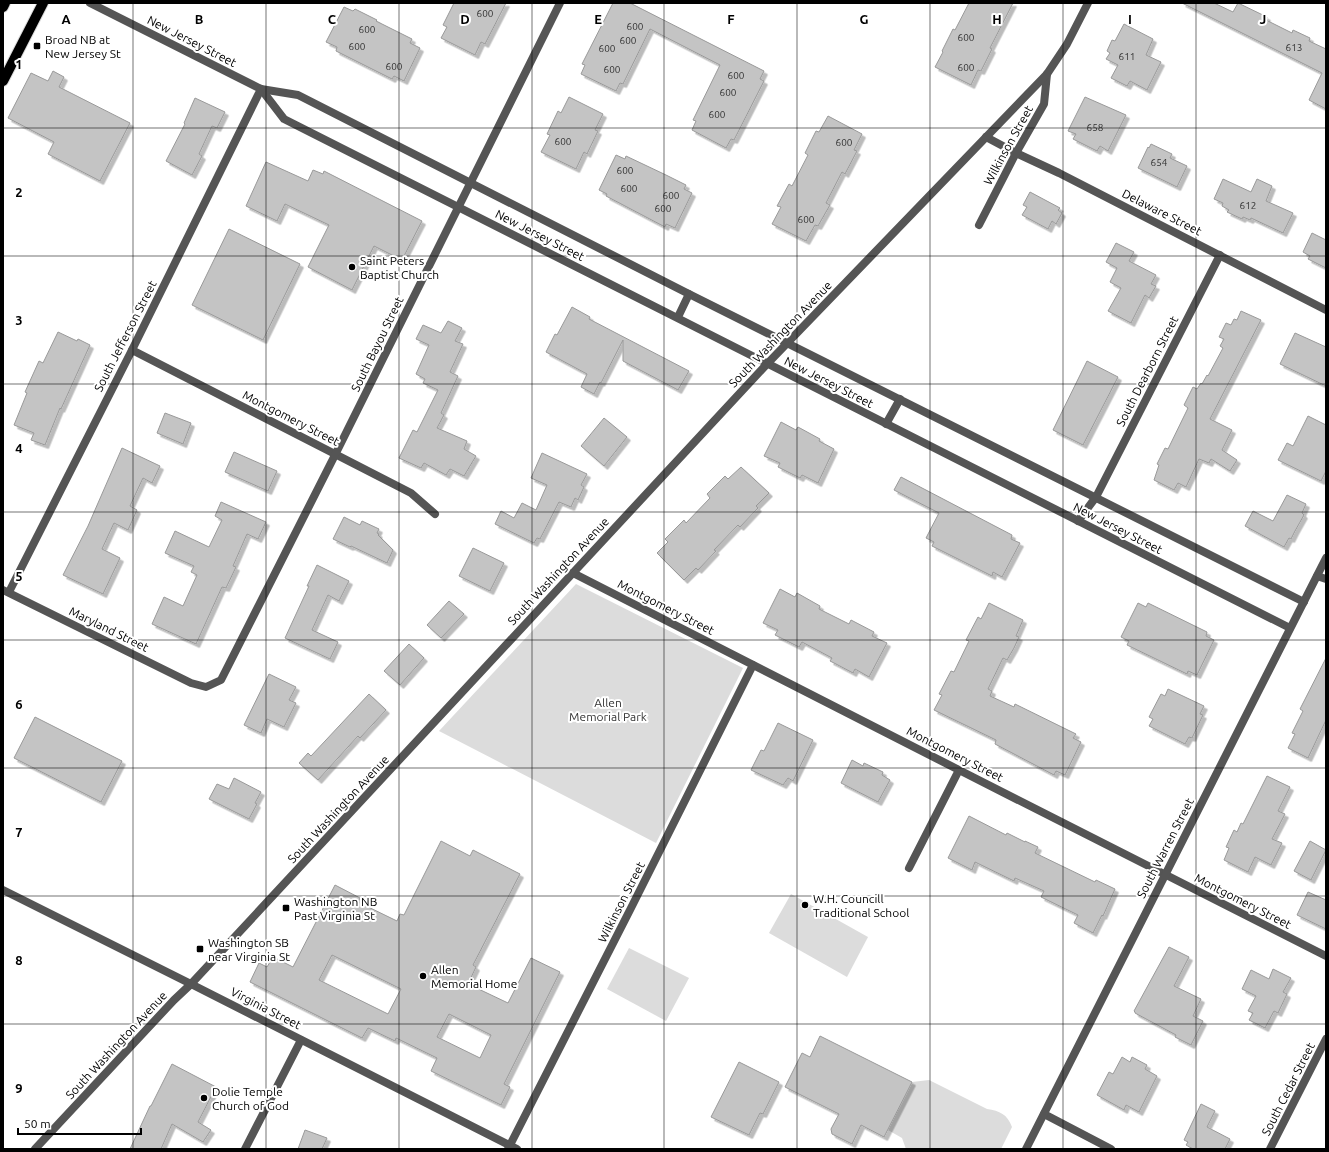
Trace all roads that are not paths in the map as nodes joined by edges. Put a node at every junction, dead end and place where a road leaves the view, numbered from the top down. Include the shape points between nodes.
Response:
1 (5, 3) edge
2 (43, 3) edge
3 (90, 3) edge
4 (560, 3) edge
5 (1088, 3) edge
6 (3, 7) edge
7 (1047, 74) junction
8 (3, 81) edge
9 (261, 89) junction
10 (986, 137) junction
11 (1016, 153) junction
12 (470, 182) junction
13 (458, 207) junction
14 (979, 225) dead end
15 (1220, 255) junction
16 (689, 294) junction
17 (1326, 310) edge
18 (678, 317) junction
19 (788, 342) junction
20 (132, 350) junction
21 (767, 364) junction
22 (900, 399) junction
23 (886, 424) junction
24 (335, 455) junction
25 (1096, 497) junction
26 (435, 514) dead end
27 (1078, 522) junction
28 (1326, 558) edge
29 (573, 573) junction
30 (1317, 576) junction
31 (1326, 580) edge
32 (6, 591) edge
33 (1304, 602) junction
34 (1290, 628) junction
35 (753, 665) junction
36 (206, 687) joint
37 (959, 770) junction
38 (909, 868) dead end
39 (1165, 875) junction
40 (3, 890) edge
41 (1326, 956) edge
42 (191, 984) junction
43 (1326, 1039) edge
44 (301, 1040) junction
45 (1044, 1114) junction
46 (511, 1148) edge
47 (35, 1149) edge
48 (245, 1149) edge
49 (1026, 1149) edge
50 (1111, 1149) edge
51 (1270, 1149) edge

1 - 6 main road
2 - 8 main road
3 - 9 street, New Jersey Street
4 - 12 street, South Bayou Street
5 - 7 street, South Washington Avenue via 1067,44
7 - 10 street, South Washington Avenue
7 - 11 street, Wilkinson Street via 1044,104
9 - 12 street, New Jersey Street via 298,95
9 - 13 street, New Jersey Street via 284,119
9 - 20 street, South Jefferson Street
10 - 11 street, Delaware Street
10 - 19 street, South Washington Avenue
11 - 14 street, Wilkinson Street
11 - 15 street, Delaware Street
12 - 13 street, South Bayou Street
12 - 16 street, New Jersey Street
13 - 18 street, New Jersey Street
13 - 24 street, South Bayou Street
15 - 17 street, Delaware Street
15 - 25 street, South Dearborn Street
16 - 18 street
16 - 19 street, New Jersey Street
18 - 21 street, New Jersey Street
19 - 21 street, South Washington Avenue
19 - 22 street, New Jersey Street
20 - 24 street, Montgomery Street
20 - 32 street, South Jefferson Street
21 - 23 street, New Jersey Street
21 - 29 street, South Washington Avenue
22 - 23 street
22 - 25 street, New Jersey Street
23 - 27 street, New Jersey Street
24 - 26 street, Montgomery Street via 411,493
24 - 36 street, South Bayou Street via 221,680
25 - 27 street, South Dearborn Street
25 - 33 street, New Jersey Street
27 - 34 street, New Jersey Street
28 - 30 street, South Warren Street
29 - 35 street, Montgomery Street
29 - 42 street, South Washington Avenue
30 - 31 street
30 - 33 street, South Warren Street
32 - 36 street, Maryland Street via 190,683
33 - 34 street, South Warren Street
34 - 39 street, South Warren Street
35 - 37 street, Montgomery Street
35 - 46 street, Wilkinson Street
37 - 38 street
37 - 39 street, Montgomery Street
39 - 41 street, Montgomery Street
39 - 45 street, South Warren Street
40 - 42 street, Virginia Street
42 - 44 street, Virginia Street
42 - 47 street, South Washington Avenue
43 - 51 street, South Cedar Street
44 - 46 street, Virginia Street
44 - 48 street
45 - 49 street, South Warren Street
45 - 50 street

